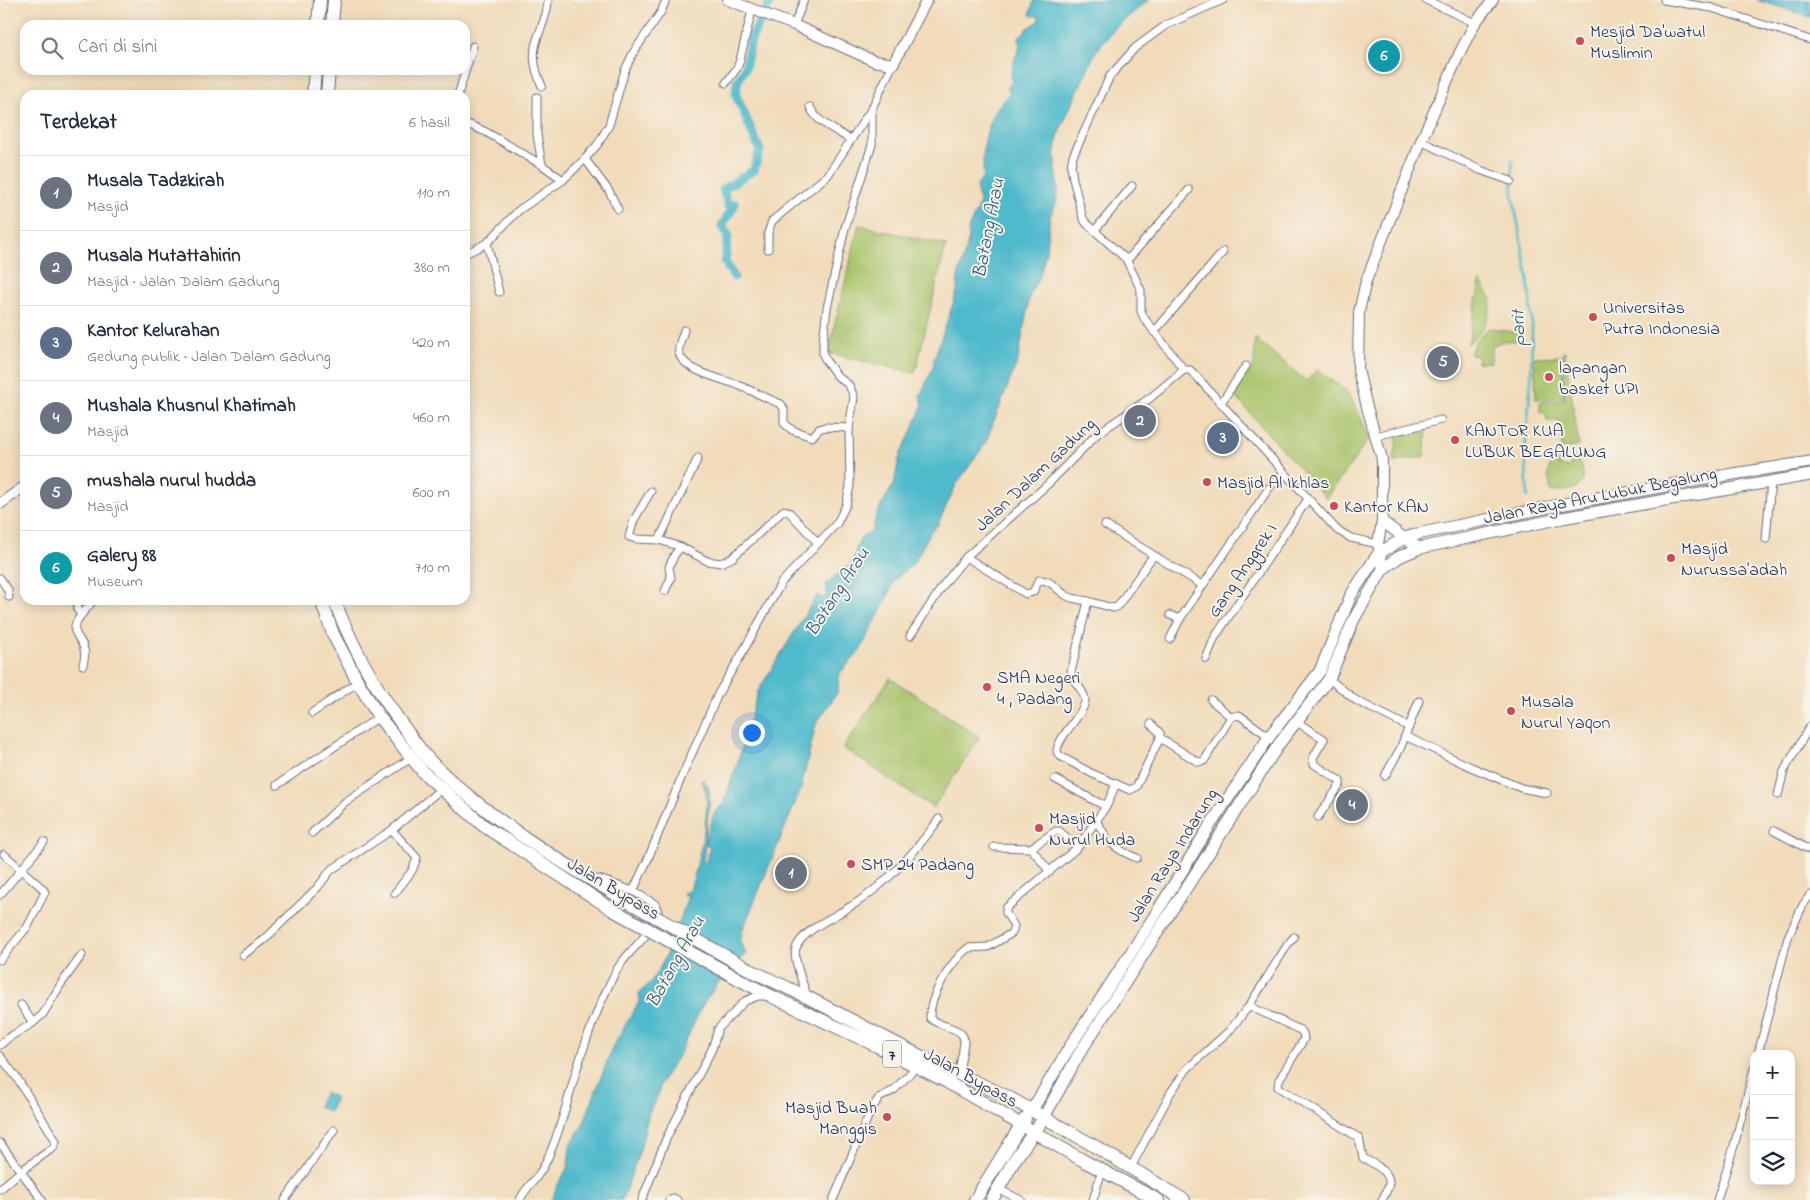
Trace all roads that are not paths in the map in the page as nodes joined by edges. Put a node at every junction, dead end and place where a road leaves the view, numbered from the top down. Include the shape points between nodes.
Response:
1 (320, 0) edge
2 (334, 0) edge
3 (548, 0) edge
4 (666, 0) edge
5 (728, 0) edge
6 (804, 0) edge
7 (928, 0) edge
8 (1223, 0) edge
9 (1426, 0) edge
10 (1493, 0) edge
11 (1664, 0) edge
12 (758, 12) junction
13 (318, 20) edge
14 (332, 20) edge
15 (1475, 23) junction
16 (794, 25) junction
17 (1810, 40) edge
18 (473, 46) dead end
19 (470, 56) edge
20 (893, 64) junction
21 (314, 75) edge
22 (329, 75) edge
23 (464, 75) edge
24 (726, 83) dead end
25 (542, 86) dead end
26 (313, 90) edge
27 (327, 90) edge
28 (460, 90) edge
29 (537, 97) dead end
30 (810, 107) dead end
31 (872, 108) junction
32 (470, 125) edge
33 (851, 140) junction
34 (1421, 141) junction
35 (585, 159) junction
36 (542, 165) junction
37 (564, 180) junction
38 (1512, 181) dead end
39 (1132, 186) dead end
40 (1189, 190) dead end
41 (618, 209) dead end
42 (1095, 230) junction
43 (487, 243) junction
44 (768, 249) dead end
45 (470, 252) edge
46 (1223, 252) dead end
47 (1126, 259) junction
48 (500, 292) dead end
49 (684, 330) dead end
50 (1154, 332) junction
51 (1246, 366) dead end
52 (1184, 370) junction
53 (1221, 403) junction
54 (1441, 420) dead end
55 (849, 428) junction
56 (1376, 436) junction
57 (698, 458) dead end
58 (1810, 462) edge
59 (1284, 473) junction
60 (1810, 475) edge
61 (1770, 481) junction
62 (20, 490) edge
63 (651, 490) dead end
64 (1308, 499) junction
65 (0, 504) edge
66 (1559, 505) junction
67 (1562, 518) junction
68 (1382, 521) junction
69 (1105, 525) dead end
70 (1404, 538) junction
71 (1766, 538) dead end
72 (659, 540) junction
73 (818, 543) junction
74 (681, 547) junction
75 (1420, 548) junction
76 (1378, 549) junction
77 (1153, 556) junction
78 (966, 557) junction
79 (1399, 557) joint
80 (1383, 569) junction
81 (0, 578) edge
82 (1202, 585) junction
83 (665, 591) dead end
84 (9, 596) dead end
85 (1088, 601) junction
86 (78, 605) edge
87 (90, 605) edge
88 (323, 605) edge
89 (336, 605) edge
90 (81, 615) junction
91 (1170, 615) dead end
92 (1180, 619) junction
93 (910, 636) dead end
94 (1170, 639) dead end
95 (1206, 659) dead end
96 (83, 665) dead end
97 (1328, 679) junction
98 (358, 682) junction
99 (1211, 700) dead end
100 (1420, 701) dead end
101 (312, 713) dead end
102 (380, 716) junction
103 (1232, 717) junction
104 (1296, 721) junction
105 (1150, 724) dead end
106 (1810, 726) edge
107 (1409, 728) junction
108 (1405, 736) junction
109 (1269, 737) junction
110 (1160, 738) junction
111 (1279, 744) junction
112 (411, 758) junction
113 (428, 768) junction
114 (1385, 776) dead end
115 (1056, 779) dead end
116 (1116, 784) junction
117 (277, 785) dead end
118 (441, 789) junction
119 (1547, 792) dead end
120 (1778, 795) dead end
121 (1107, 805) junction
122 (1318, 817) dead end
123 (939, 819) dead end
124 (1097, 822) junction
125 (1212, 822) junction
126 (1224, 829) junction
127 (392, 830) junction
128 (1774, 832) dead end
129 (312, 833) dead end
130 (44, 842) dead end
131 (1078, 846) junction
132 (994, 847) dead end
133 (1031, 848) junction
134 (1810, 850) edge
135 (4, 854) dead end
136 (1137, 858) dead end
137 (21, 869) junction
138 (1050, 872) junction
139 (395, 893) dead end
140 (0, 895) edge
141 (628, 895) junction
142 (1810, 895) edge
143 (1294, 938) dead end
144 (82, 955) dead end
145 (243, 955) dead end
146 (0, 960) edge
147 (773, 997) junction
148 (808, 998) junction
149 (21, 1005) dead end
150 (1250, 1006) junction
151 (33, 1023) junction
152 (0, 1045) edge
153 (1759, 1050) edge
154 (0, 1056) edge
155 (917, 1066) junction
156 (962, 1075) junction
157 (1750, 1084) edge
158 (1032, 1110) junction
159 (1044, 1117) junction
160 (1022, 1125) junction
161 (334, 1130) dead end
162 (1034, 1132) junction
163 (0, 1142) edge
164 (1131, 1167) junction
165 (1102, 1170) junction
166 (21, 1171) junction
167 (0, 1188) edge
168 (998, 1189) junction
169 (42, 1200) edge
170 (286, 1200) edge
171 (520, 1200) edge
172 (642, 1200) edge
173 (669, 1200) edge
174 (677, 1200) edge
175 (833, 1200) edge
176 (975, 1200) edge
177 (992, 1200) edge
178 (1021, 1200) edge
179 (1092, 1200) edge
180 (1158, 1200) edge
181 (1184, 1200) edge
182 (1382, 1200) edge
183 (1717, 1200) edge

1 - 13 highway
2 - 14 highway
3 - 25 street via 534,49
4 - 35 street via 625,70 609,125
5 - 12 main road
6 - 16 street
7 - 20 main road
8 - 42 street via 1166,26 1135,48 1110,76 1071,166 1082,218
9 - 15 street
10 - 15 main road
11 - 17 street via 1712,8
12 - 16 main road
12 - 24 street via 737,68
15 - 34 main road
16 - 20 main road via 874,61
18 - 19 street
20 - 31 street
21 - 26 highway
22 - 27 highway
23 - 28 street
29 - 36 street via 537,135
30 - 33 street via 826,124
31 - 33 street
31 - 55 street via 872,145 845,228 823,341 826,361 849,385 854,397
32 - 36 street
33 - 44 street via 828,175 772,221
34 - 38 street via 1480,170
34 - 56 main road via 1366,280 1359,312 1358,370
35 - 37 street
35 - 41 street
36 - 37 street
37 - 43 street via 519,210
39 - 42 street
40 - 47 street
42 - 47 street
43 - 45 street
43 - 48 street
46 - 50 street
47 - 50 street via 1140,290 1141,311
49 - 55 street via 678,351 685,363 781,404 784,423 792,430 812,437 825,427
50 - 52 street
51 - 53 street
52 - 53 street via 1190,370
52 - 78 street, Jalan Dalam Gadung via 1097,434 1048,484
53 - 59 street
54 - 56 street
55 - 73 street via 850,486 846,505 837,523
56 - 68 main road via 1382,459
57 - 72 street
58 - 66 main road, Jalan Raya Aru Lubuk Begalung
59 - 64 street
59 - 82 street via 1269,488
60 - 61 main road, Jalan Raya Aru Lubuk Begalung
61 - 67 main road, Jalan Raya Aru Lubuk Begalung
61 - 71 street
62 - 65 main road
63 - 72 street via 634,520 629,537
64 - 76 street via 1337,530
64 - 95 street, Gang Anggrek I via 1215,637
66 - 67 main road
66 - 70 main road, Jalan Raya Aru Lubuk Begalung
67 - 75 main road, Jalan Raya Aru Lubuk Begalung
68 - 70 main road
68 - 76 main road
69 - 77 street
70 - 75 main road
70 - 76 main road, Jalan Raya Indarung
72 - 74 street
73 - 74 street via 784,510 732,558 720,563 707,561
73 - 141 street via 781,583 719,692 648,859
74 - 83 street via 669,568 671,578
75 - 79 main road, Jalan Raya Aru Lubuk Begalung
76 - 80 main road
76 - 109 main road, Jalan Raya Indarung via 1351,595 1320,671
77 - 82 street
77 - 85 street via 1117,607
78 - 85 street via 1026,594 1033,592 1042,579 1068,597
78 - 93 street, Jalan Dalam Gadung
79 - 80 main road, Jalan Raya Indarung
80 - 97 main road, Jalan Raya Indarung via 1354,619
81 - 84 street via 6,584
82 - 92 street
85 - 116 street via 1071,672 1072,679 1082,690 1084,706 1056,750 1068,760
86 - 90 street
87 - 90 street
88 - 98 highway, Jalan Bypass via 333,634
89 - 113 highway, Jalan Bypass via 379,693
90 - 96 street via 74,631 84,648
91 - 92 street
92 - 94 street
97 - 104 main road, Jalan Raya Indarung
97 - 107 street via 1357,700
98 - 101 street
98 - 102 highway, Jalan Bypass
99 - 103 street
100 - 107 street
102 - 112 highway, Jalan Bypass
102 - 117 street
103 - 109 street via 1239,715
103 - 110 street via 1201,763
104 - 111 main road, Jalan Raya Indarung
104 - 122 street via 1324,739 1313,758 1314,764 1340,781
105 - 110 street via 1160,732
106 - 120 street via 1784,771
107 - 108 street
108 - 114 street
108 - 119 street via 1521,788
109 - 111 street
109 - 125 main road, Jalan Raya Indarung
110 - 116 street via 1136,787 1130,790
111 - 126 main road, Jalan Raya Indarung
112 - 113 highway, Jalan Bypass
112 - 129 street via 345,802
113 - 118 highway, Jalan Bypass
113 - 141 highway, Jalan Bypass via 492,816 579,873
115 - 121 street
116 - 121 street
118 - 127 street
118 - 147 highway, Jalan Bypass / 7, bridge via 484,826 613,910
121 - 124 street
123 - 148 street via 873,891 818,925 800,942 795,952
124 - 131 street
124 - 136 street via 1114,846
125 - 126 main road
125 - 158 main road, Jalan Raya Indarung
126 - 159 main road, Jalan Raya Indarung via 1079,1054
127 - 139 street via 417,858 412,871
127 - 145 street via 331,870 264,940
128 - 134 street
130 - 137 street
131 - 133 street via 1059,831
131 - 138 street
132 - 133 street
133 - 138 street
135 - 137 street
137 - 140 street
137 - 146 street via 42,888 44,894 28,926
138 - 156 street via 1006,908 1014,926 1012,933 988,947 968,948 953,964 938,990 930,1018 962,1033
141 - 148 highway, Jalan Bypass, bridge via 752,971
141 - 171 street via 655,904 658,912 654,924 615,971 576,1071 551,1151
142 - 153 street via 1788,937
143 - 150 street
144 - 151 street via 43,1014
147 - 155 highway, Jalan Bypass / 7
147 - 172 street via 758,996 745,1001 718,1029 712,1049 666,1139
148 - 156 highway, Jalan Bypass
149 - 151 street
150 - 164 street via 1230,1030 1187,1069 1163,1105
150 - 182 street via 1303,1033 1304,1038 1278,1087 1359,1138 1363,1158 1387,1174 1390,1184
151 - 152 street
154 - 166 street via 56,1141 53,1148
155 - 160 highway, Jalan Bypass / 7
155 - 175 street via 894,1090 879,1098 871,1110
156 - 158 highway, Jalan Bypass
157 - 183 street
158 - 159 highway, Jalan Bypass
158 - 160 highway, Jalan Raya Indarung
159 - 162 highway, Jalan Raya Indarung
159 - 164 highway, Jalan Bypass
160 - 162 highway, Jalan Bypass / 7
160 - 176 highway, Jalan Raya Indarung
161 - 170 street
162 - 165 highway, 7
162 - 168 highway, Jalan Raya Indarung
163 - 166 street
164 - 181 highway, Jalan Bypass
165 - 179 street
165 - 180 highway, 7
166 - 167 street
166 - 169 street
168 - 177 highway, Jalan Raya Indarung
168 - 178 street
173 - 174 street

